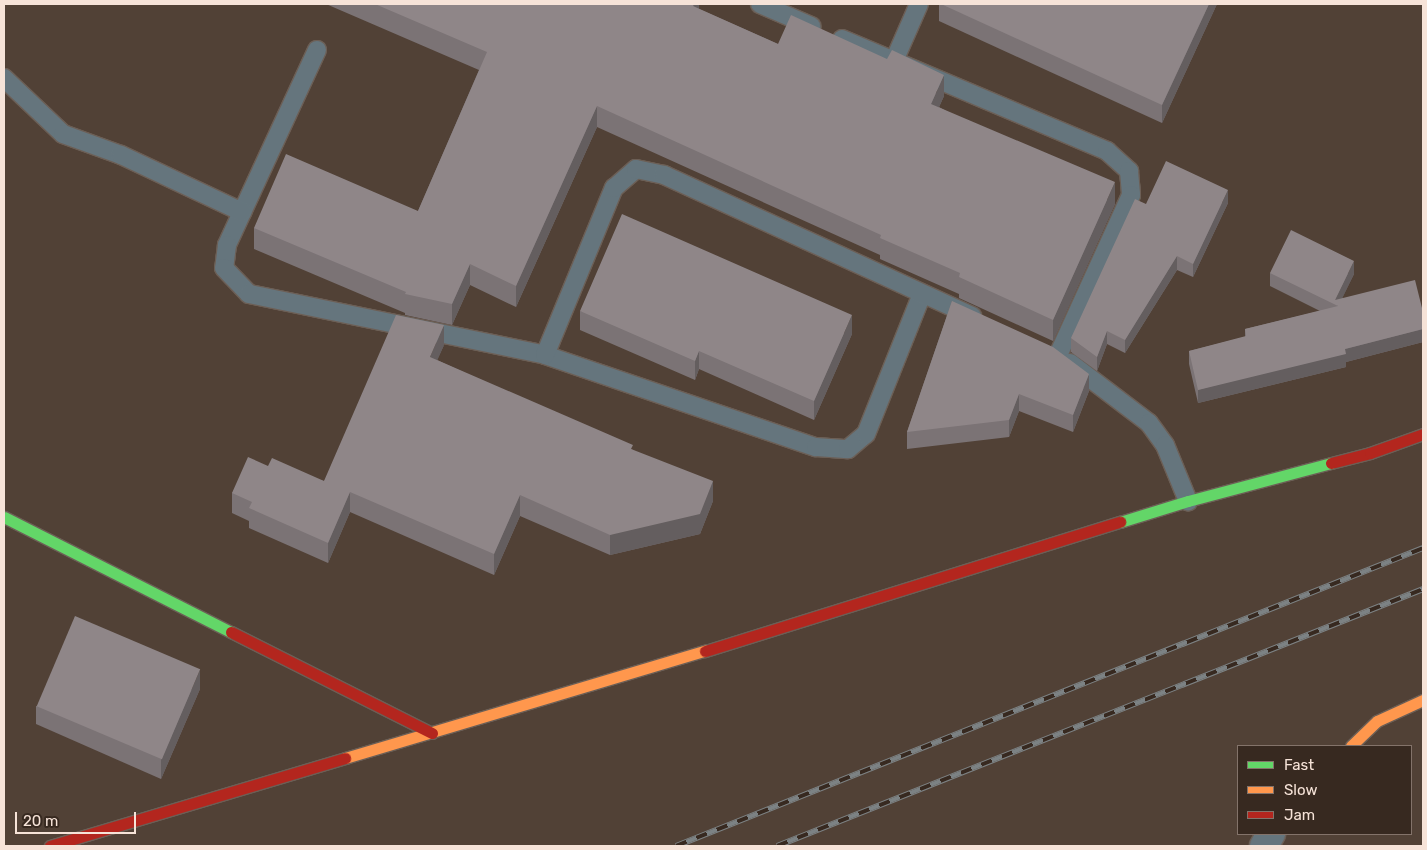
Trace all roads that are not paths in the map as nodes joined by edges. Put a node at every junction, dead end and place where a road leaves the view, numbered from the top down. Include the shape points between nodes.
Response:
1 (760, 4) edge
2 (919, 4) edge
3 (317, 50) dead end
4 (894, 61) junction
5 (4, 78) edge
6 (242, 212) junction
7 (922, 294) junction
8 (986, 322) edge
9 (1040, 346) edge
10 (544, 354) junction
11 (1058, 355) junction
12 (1423, 434) edge
13 (1188, 501) junction
14 (4, 517) edge
15 (1423, 700) edge
16 (432, 733) junction
17 (1352, 745) edge
18 (1270, 835) edge
19 (50, 846) edge
20 (1264, 846) edge

1 - 4 lane
2 - 4 lane
3 - 6 lane
4 - 11 lane via 1107,151 1129,171 1131,195
5 - 6 lane via 62,134 121,155
6 - 10 lane via 227,245 224,268 248,294
7 - 8 lane
7 - 10 lane via 866,434 848,449 816,447
7 - 10 lane via 664,175 636,169 614,188
9 - 11 lane
11 - 13 lane via 1150,423 1165,445
12 - 13 street via 1370,453
13 - 16 street via 831,614
14 - 16 street
15 - 17 street via 1377,721
16 - 19 street
18 - 20 street

